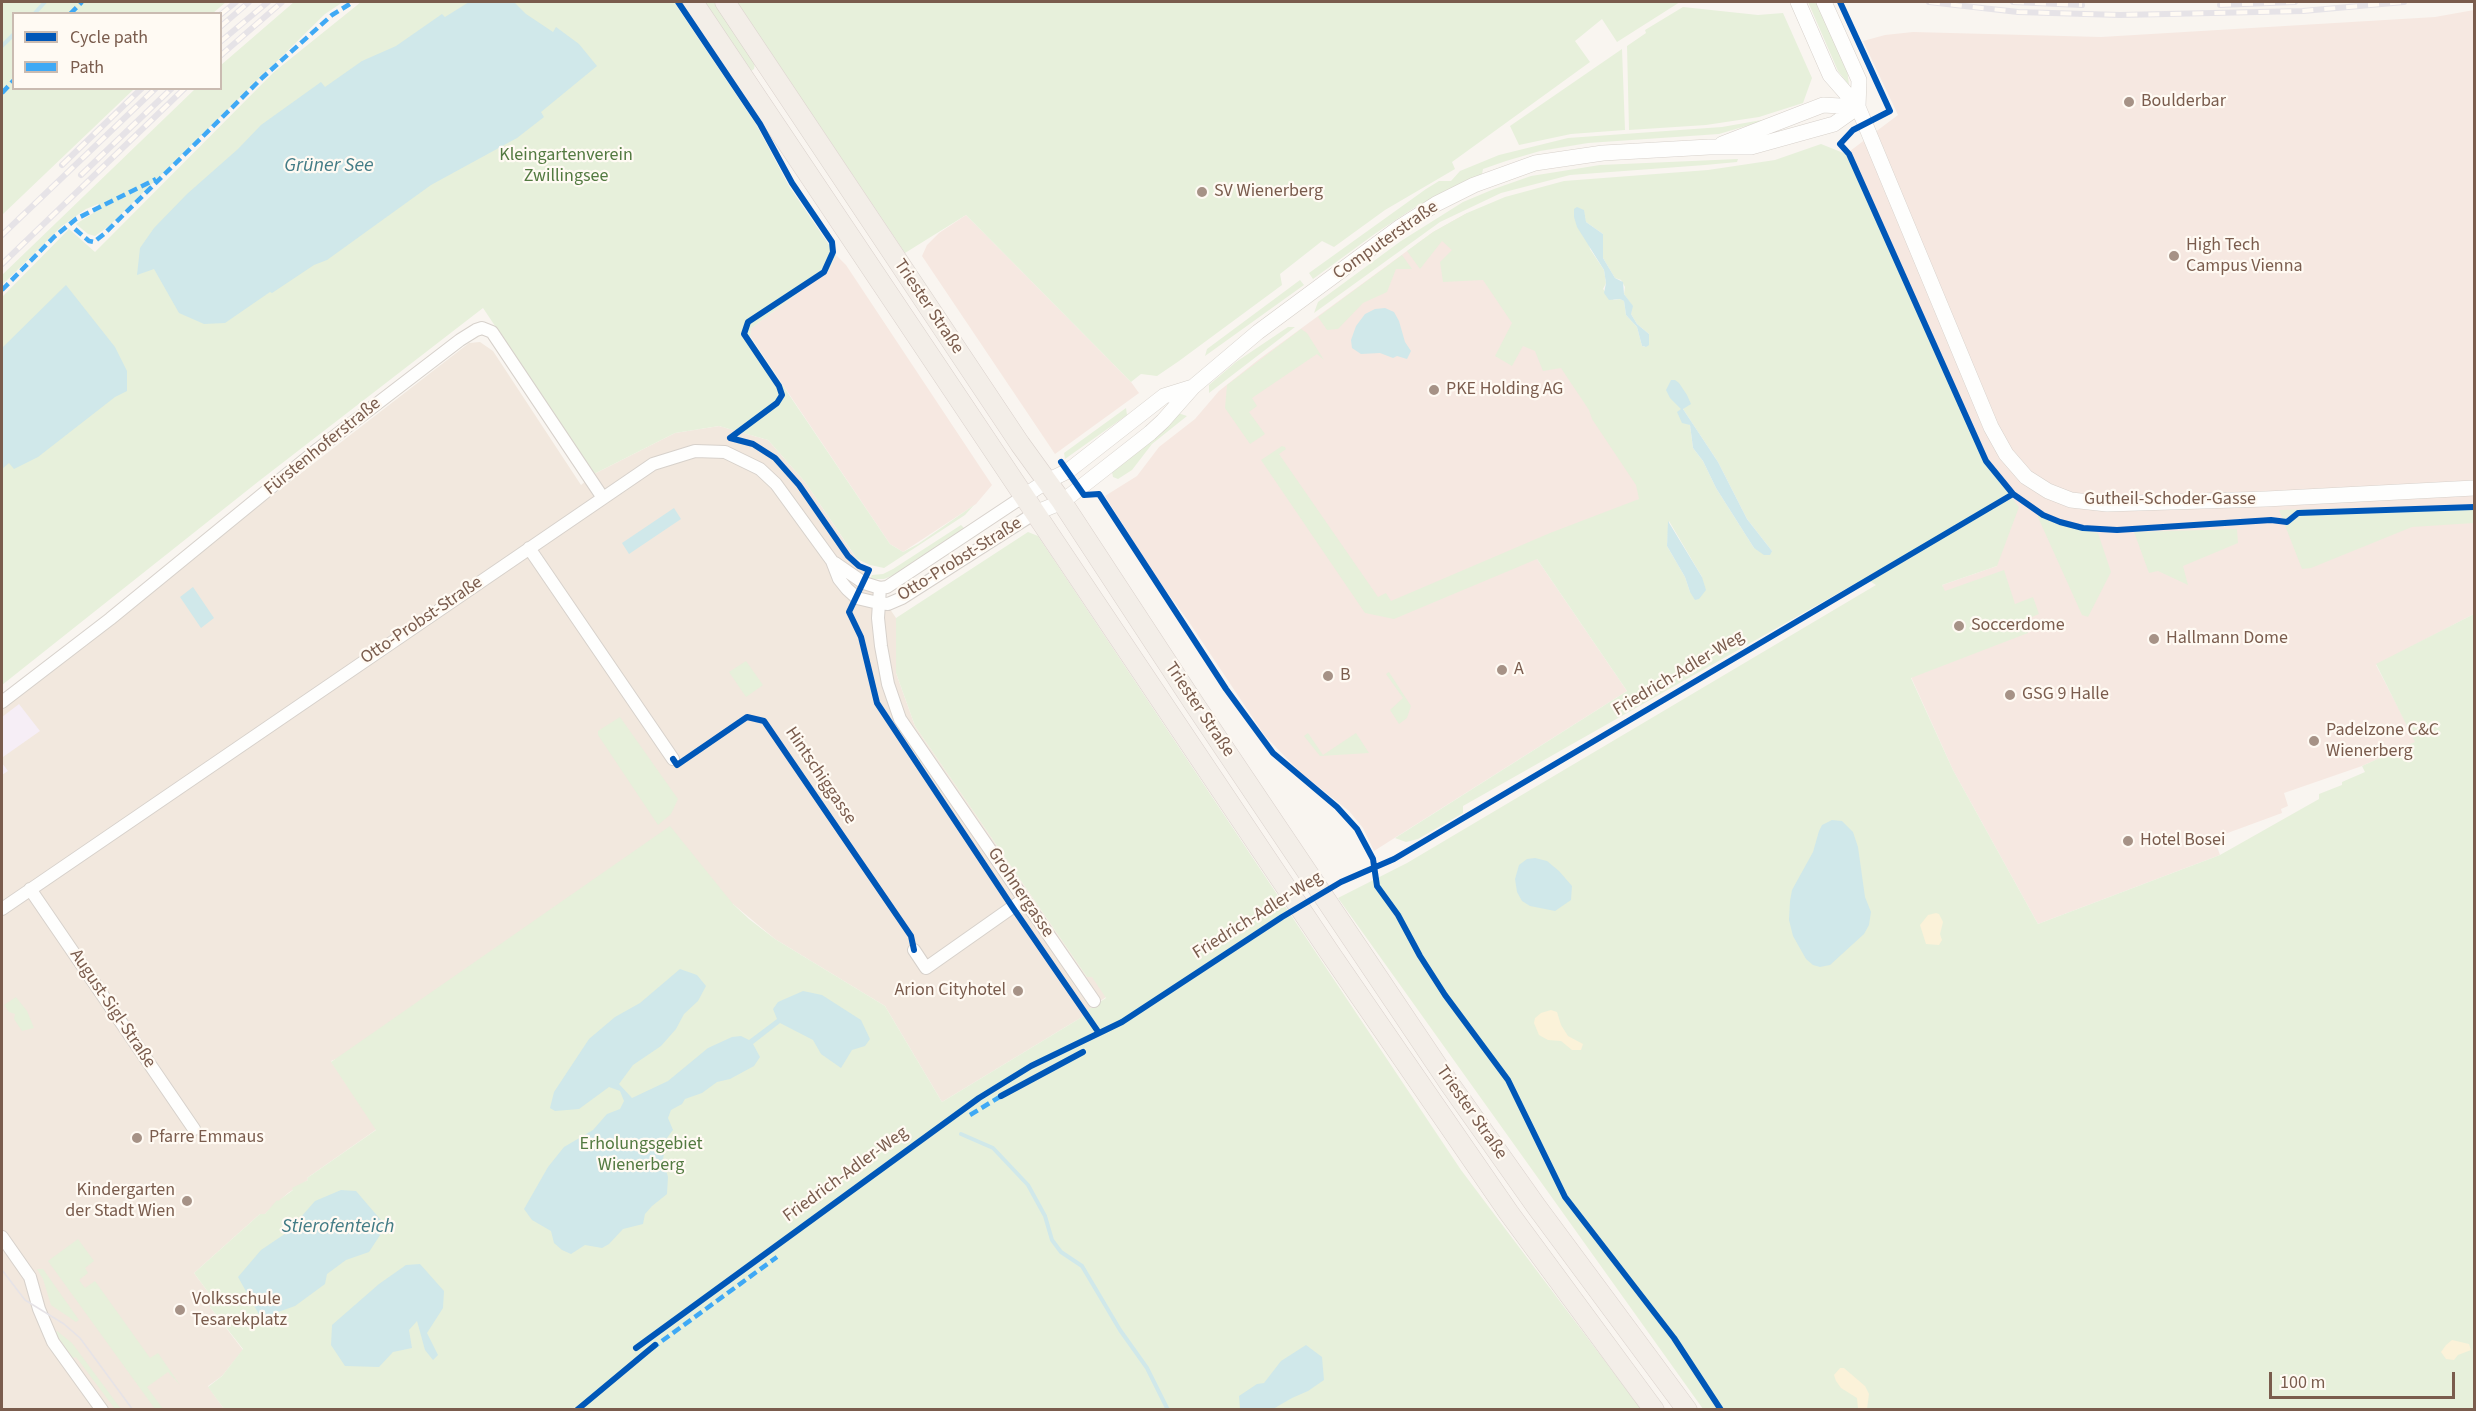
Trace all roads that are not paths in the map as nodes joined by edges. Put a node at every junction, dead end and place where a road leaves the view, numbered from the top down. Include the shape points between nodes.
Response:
1 (693, 2) edge
2 (725, 2) edge
3 (1798, 2) edge
4 (1824, 2) edge
5 (1858, 107) junction
6 (1714, 147) junction
7 (1193, 387) junction
8 (1047, 481) junction
9 (2475, 488) edge
10 (1024, 496) junction
11 (603, 498) junction
12 (1062, 502) junction
13 (1035, 513) junction
14 (529, 548) junction
15 (832, 561) junction
16 (880, 588) junction
17 (878, 603) junction
18 (2, 702) edge
19 (673, 759) dead end
20 (30, 889) junction
21 (1024, 899) junction
22 (2, 909) edge
23 (914, 950) dead end
24 (1094, 1001) dead end
25 (194, 1129) dead end
26 (2, 1237) edge
27 (102, 1410) edge
28 (1654, 1410) edge
29 (1687, 1410) edge

1 - 10 main road, Triester Straße
2 - 8 main road, Triester Straße
3 - 5 street, Gutheil-Schoder-Gasse via 1830,75
4 - 5 street, Gutheil-Schoder-Gasse via 1859,80
5 - 6 street, Computerstraße via 1823,105
5 - 6 street, Computerstraße via 1834,124 1762,144
5 - 9 street, Gutheil-Schoder-Gasse via 1991,427 2006,454 2026,477 2048,491 2072,500 2107,504
6 - 7 street, Computerstraße via 1603,153 1535,163 1474,185 1400,227 1258,332
7 - 8 street, Computerstraße via 1164,396 1068,471
7 - 12 street, Computerstraße via 1150,433
8 - 10 street, Computerstraße
8 - 12 main road, Triester Straße
10 - 13 main road, Triester Straße
10 - 16 street, Otto-Probst-Straße via 894,584
11 - 14 street, Otto-Probst-Straße
11 - 15 street, Otto-Probst-Straße via 653,464 695,451 725,452 760,469 776,484
11 - 18 street, Fürstenhoferstraße via 492,332 476,330 318,449
12 - 13 street, Computerstraße
12 - 29 main road, Triester Straße via 1352,940 1536,1206
13 - 17 street, Otto-Probst-Straße via 902,598
13 - 28 main road, Triester Straße via 1509,1214
14 - 19 street
14 - 20 street, Otto-Probst-Straße
15 - 16 street, Otto-Probst-Straße via 854,579
15 - 17 street, Otto-Probst-Straße via 848,589 858,598
16 - 17 street, Grohnergasse
17 - 21 street, Grohnergasse via 884,667 900,719
20 - 22 street, Otto-Probst-Straße
20 - 25 street, August-Sigl-Straße
21 - 23 street via 926,968
21 - 24 street, Grohnergasse
26 - 27 street via 30,1277 53,1342

